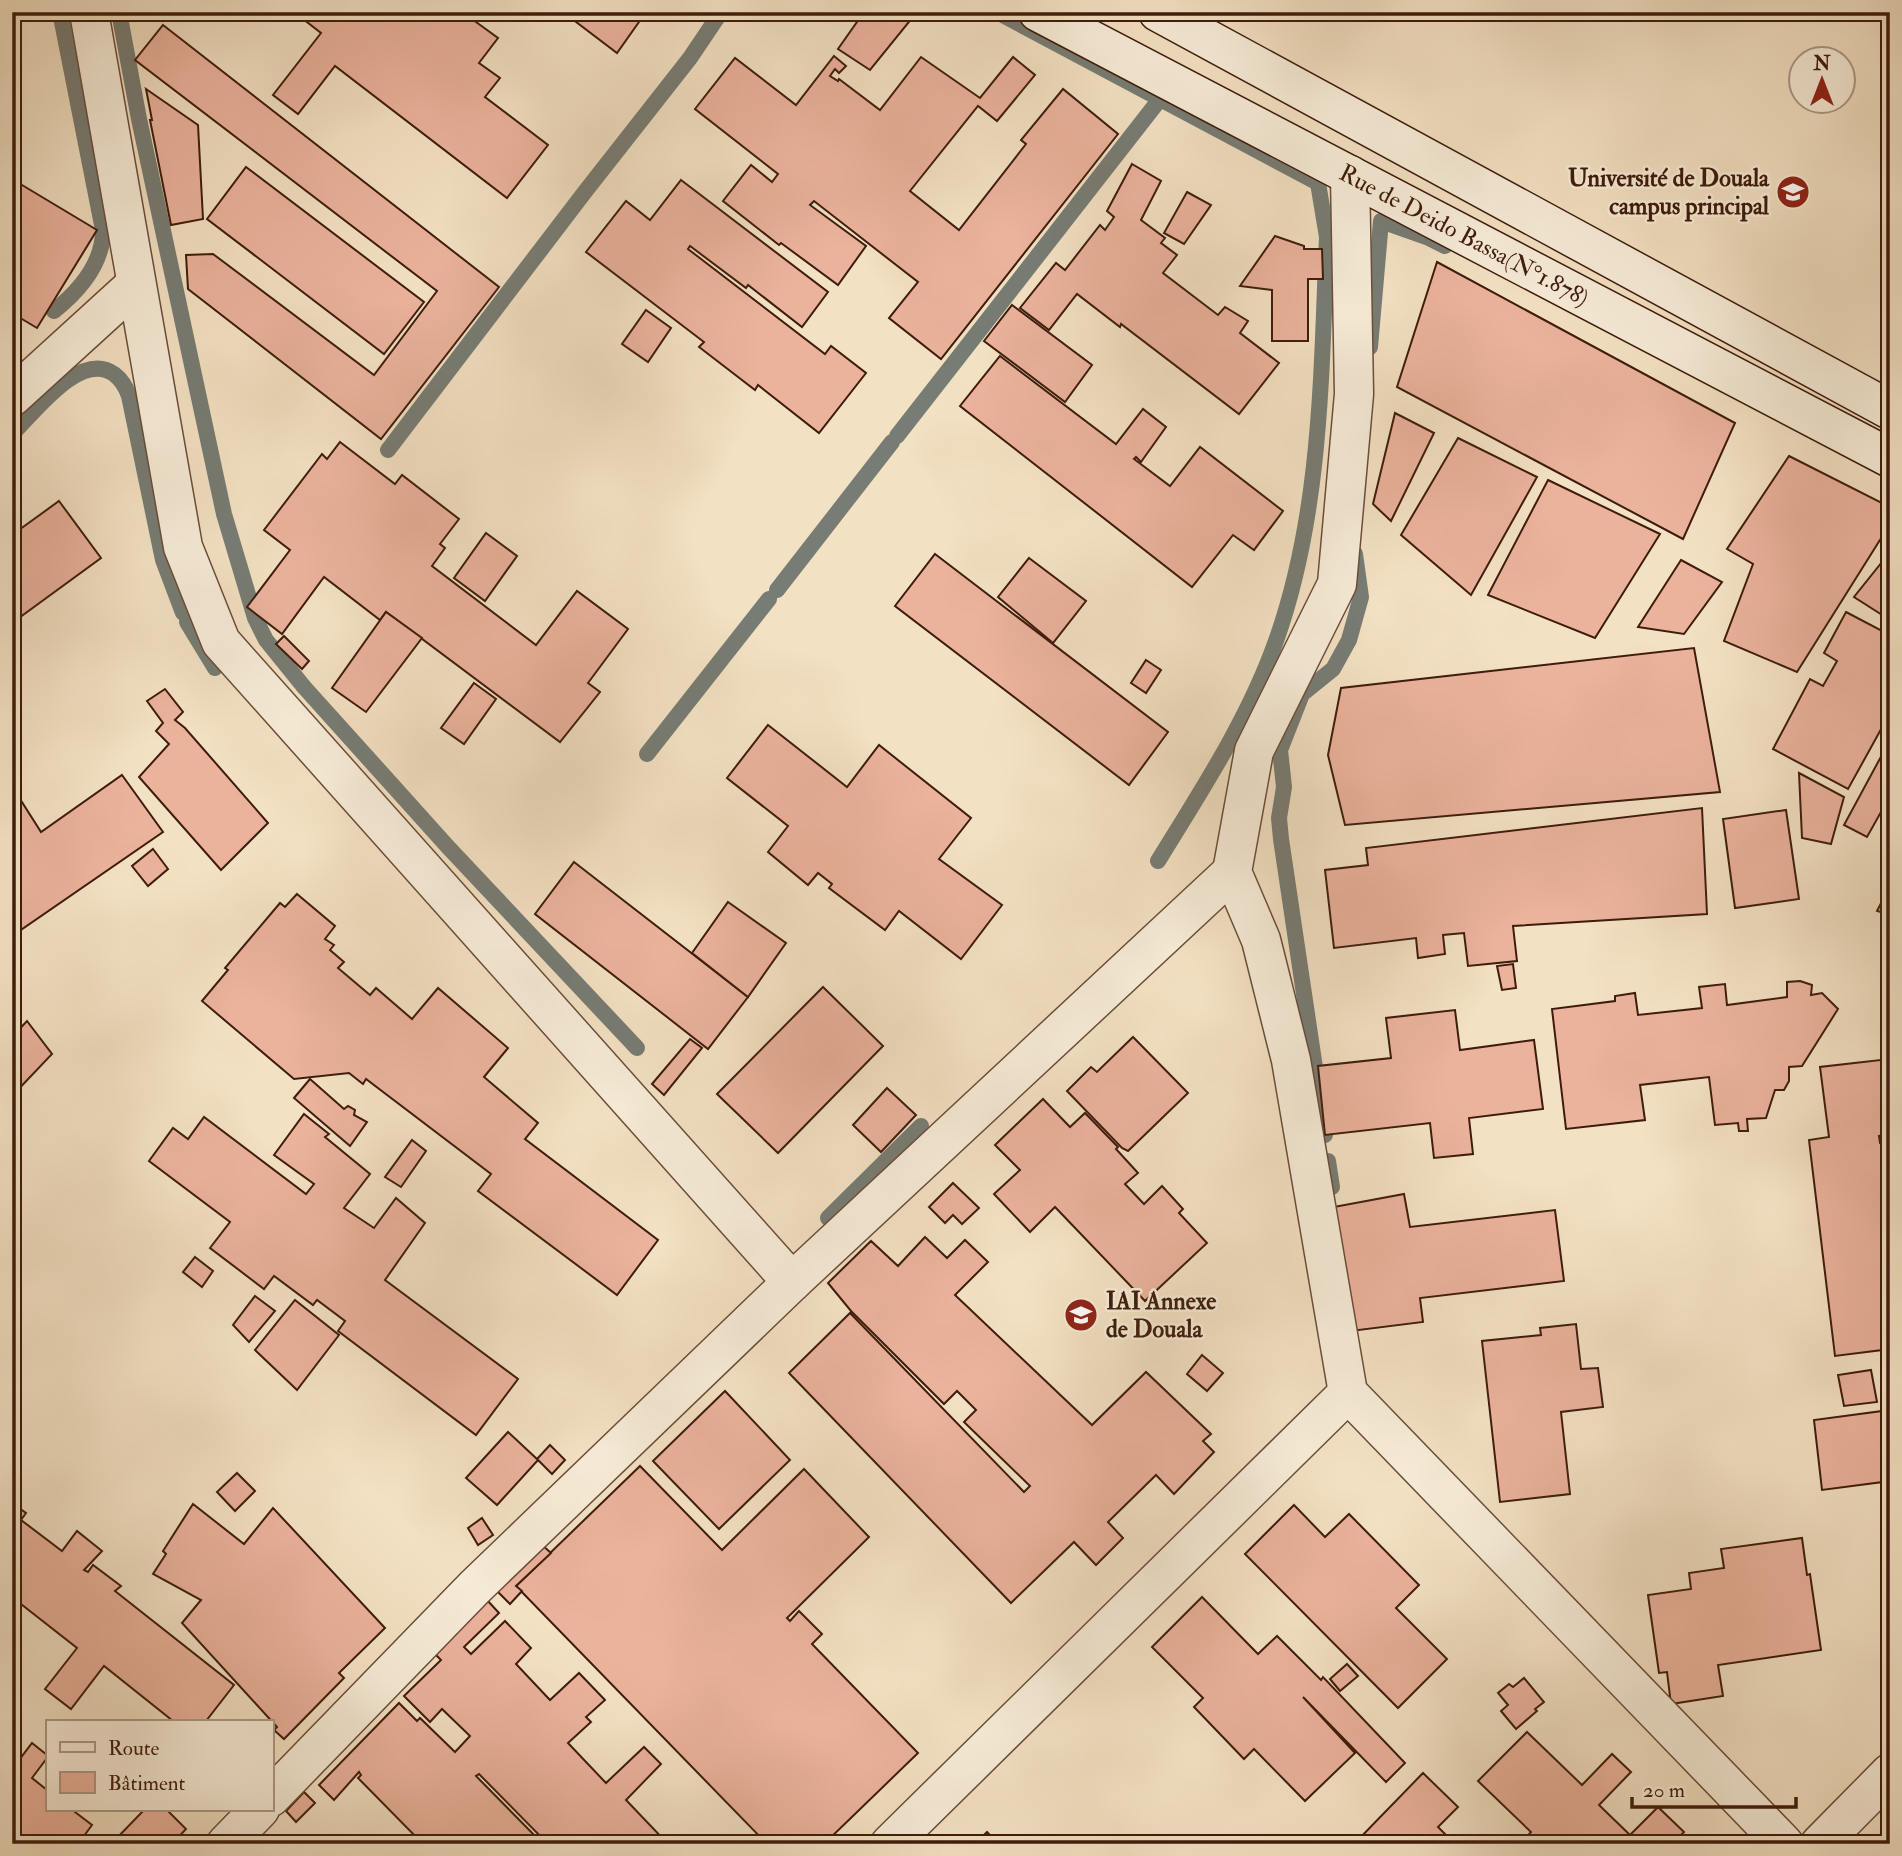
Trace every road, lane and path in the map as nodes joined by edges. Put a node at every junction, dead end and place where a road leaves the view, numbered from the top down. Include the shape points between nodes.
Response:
1 (89, 12) edge
2 (1038, 12) edge
3 (1158, 12) edge
4 (1350, 175) junction
5 (136, 284) junction
6 (12, 397) edge
7 (1890, 410) edge
8 (1890, 458) edge
9 (1232, 872) junction
10 (792, 1282) junction
11 (1348, 1393) junction
12 (1890, 1773) edge
13 (273, 1795) edge
14 (258, 1811) edge
15 (226, 1844) edge
16 (890, 1844) edge
17 (1784, 1844) edge
18 (1820, 1844) edge

1 - 5 street
2 - 4 street, Rue de Deido Bassa(N°1.878)
3 - 7 street
4 - 8 street, Rue de Deido Bassa(N°1.878)
4 - 9 street via 1354,394 1337,584 1254,751
5 - 6 street
5 - 10 street via 183,547 221,642
9 - 10 street
9 - 11 street via 1261,940 1291,1060
10 - 13 street via 475,1587
11 - 16 street
11 - 17 street
12 - 18 street
14 - 15 street

